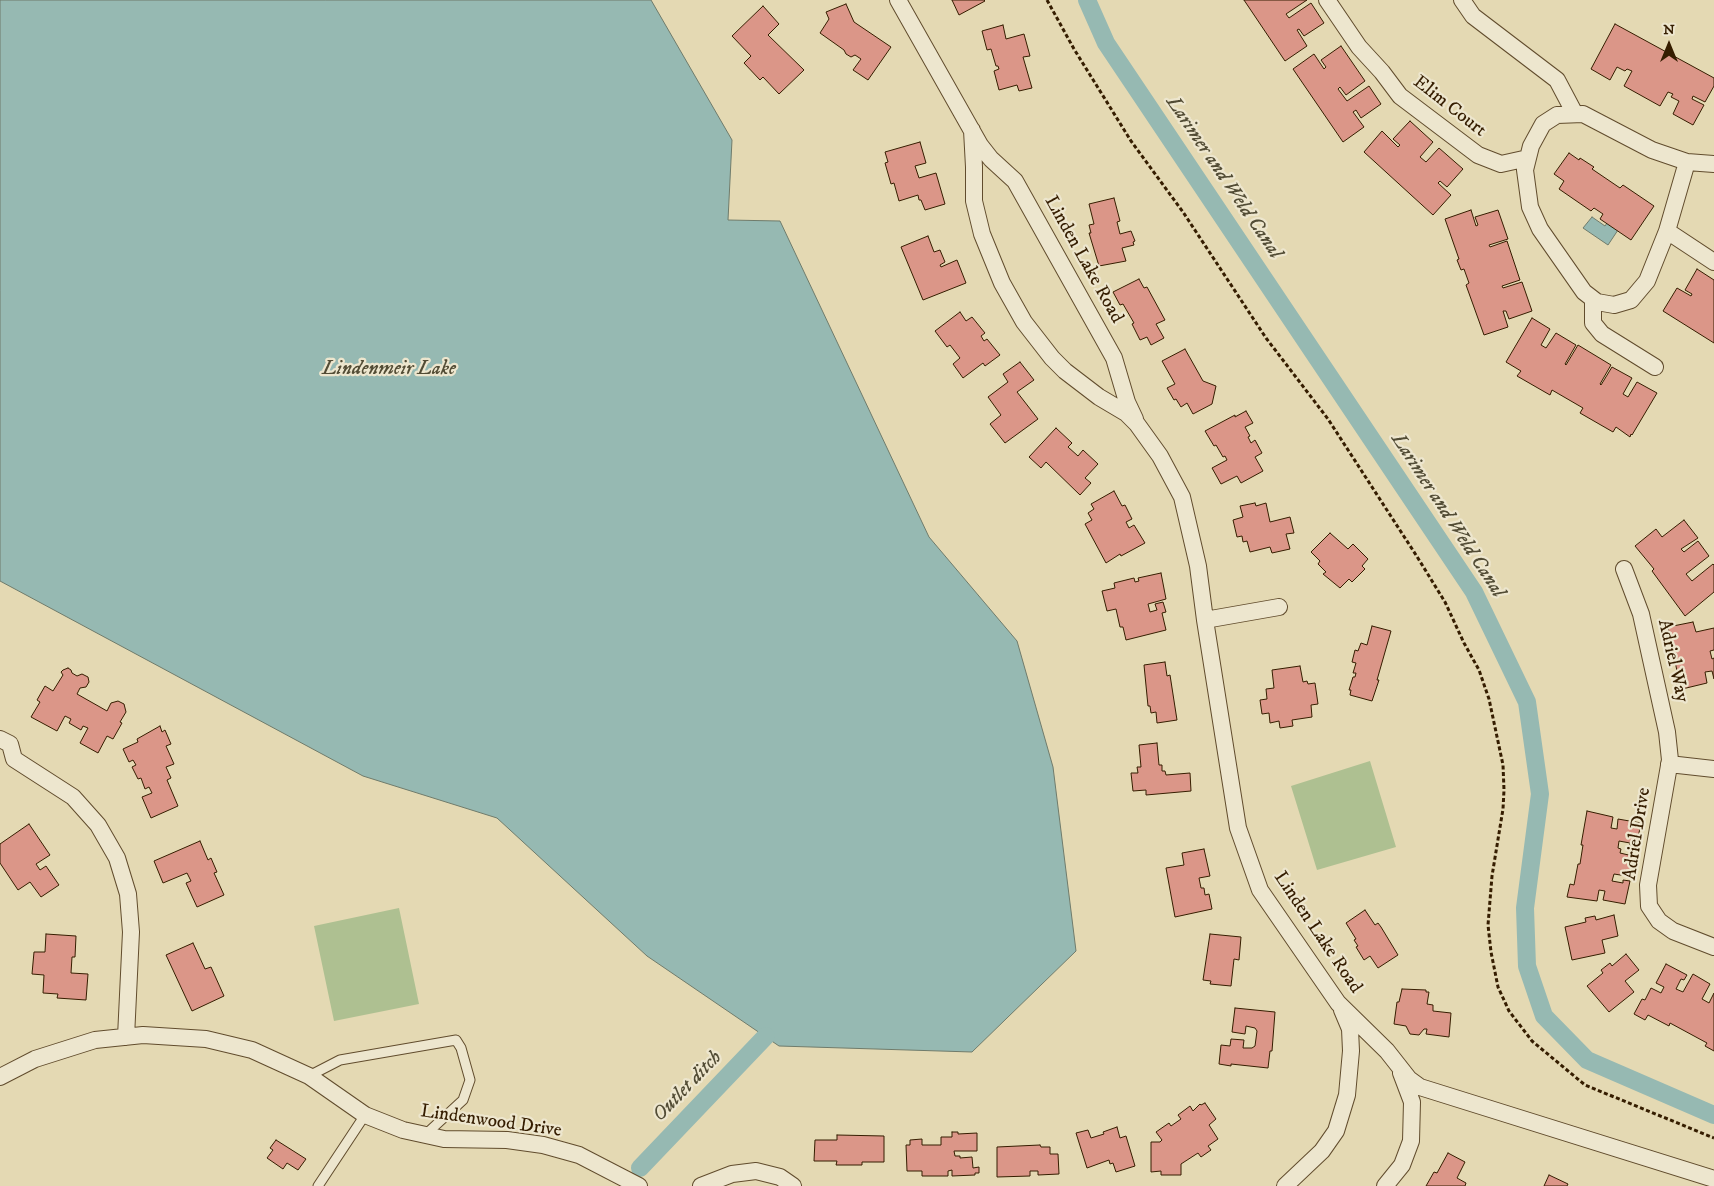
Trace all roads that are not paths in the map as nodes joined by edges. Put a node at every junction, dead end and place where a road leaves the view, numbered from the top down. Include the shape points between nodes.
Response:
1 (898, 0) edge
2 (1327, 0) edge
3 (1462, 0) edge
4 (1575, 114) junction
5 (972, 130) junction
6 (1528, 158) junction
7 (1687, 162) junction
8 (1714, 164) edge
9 (1667, 231) junction
10 (1714, 262) edge
11 (1593, 299) junction
12 (1655, 367) dead end
13 (1137, 424) junction
14 (1624, 569) dead end
15 (1279, 607) dead end
16 (1205, 620) junction
17 (0, 739) edge
18 (7, 761) edge
19 (1670, 764) junction
20 (1714, 769) edge
21 (1714, 947) edge
22 (1338, 1003) junction
23 (126, 1036) junction
24 (1398, 1066) junction
25 (309, 1076) junction
26 (0, 1077) edge
27 (365, 1115) junction
28 (425, 1135) junction
29 (1714, 1179) edge
30 (318, 1186) edge
31 (639, 1186) edge
32 (701, 1186) edge
33 (793, 1186) edge
34 (1285, 1186) edge
35 (1385, 1186) edge

1 - 5 street, Linden Lake Road
2 - 6 street, Elim Court via 1359,47 1400,96 1478,155 1501,164
3 - 4 street via 1473,16 1558,80
4 - 6 street via 1557,115 1543,124
4 - 7 street via 1583,114 1652,150
5 - 13 street, Linden Lake Road via 991,159 1015,181 1114,358
5 - 13 street, Linden Lake Road via 974,201 982,234 1002,283 1024,322 1052,358 1126,412
6 - 11 street via 1526,170 1533,214 1584,292
7 - 8 street
7 - 9 street
9 - 10 street
9 - 11 street via 1647,280 1631,300 1614,305
11 - 12 street via 1594,323 1602,334
13 - 16 street, Linden Lake Road via 1160,456 1182,497 1198,566
14 - 19 street, Adriel Way via 1641,614 1667,732
15 - 16 street
16 - 22 street, Linden Lake Road via 1238,828 1260,890
17 - 18 street via 10,744
18 - 23 street via 73,797 98,824 117,858 128,894 131,932
19 - 20 street
19 - 21 street, Adriel Drive via 1648,885 1649,906 1659,921 1673,931
22 - 24 street, Linden Lake Road
22 - 34 street via 1350,1030 1347,1095 1336,1131 1322,1151
23 - 25 street, Lindenwood Drive via 206,1039 252,1050
23 - 26 street, Lindenwood Drive via 96,1040 35,1059
24 - 29 street, Linden Lake Road via 1420,1087
24 - 35 street via 1412,1102 1411,1141 1402,1165
25 - 27 street, Lindenwood Drive
25 - 28 lane via 340,1060 456,1040 470,1080 463,1100
27 - 28 street, Lindenwood Drive
27 - 30 lane
28 - 31 street, Lindenwood Drive via 543,1145 579,1155
32 - 33 street via 732,1174 756,1171 780,1177

